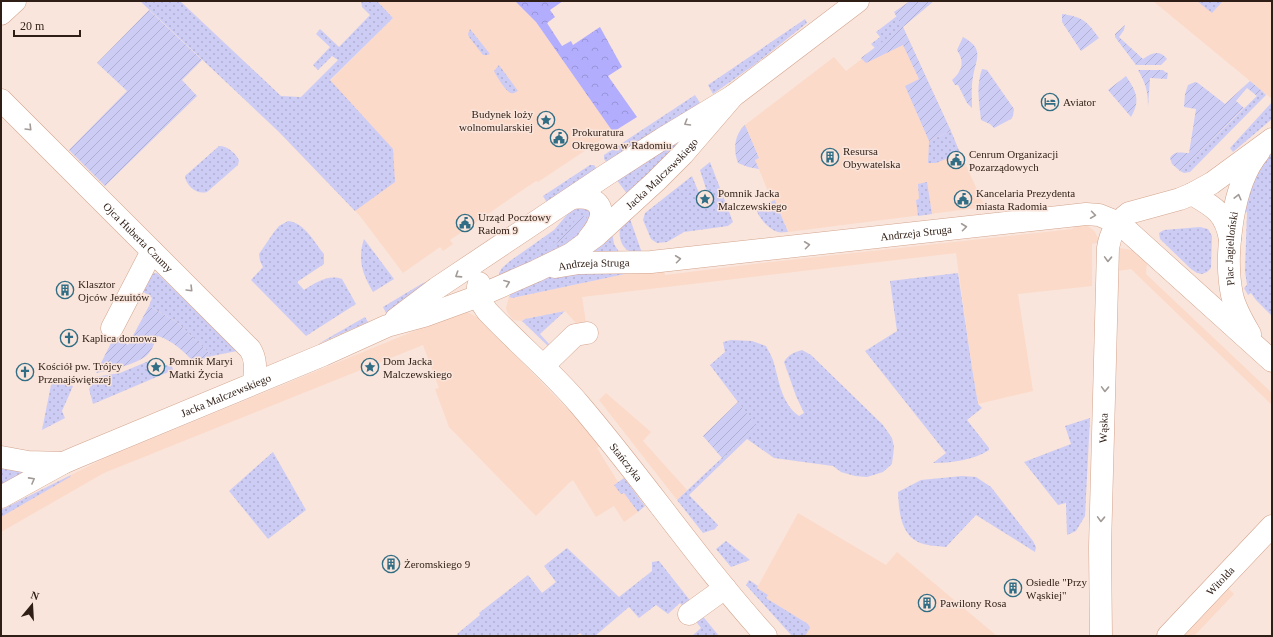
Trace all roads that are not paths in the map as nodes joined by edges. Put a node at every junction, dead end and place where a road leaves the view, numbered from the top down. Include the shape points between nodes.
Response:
1 (15, 1) edge
2 (858, 1) edge
3 (1, 14) edge
4 (733, 96) junction
5 (1, 100) edge
6 (1269, 142) edge
7 (1192, 194) junction
8 (573, 198) junction
9 (1166, 203) junction
10 (1119, 223) junction
11 (514, 238) junction
12 (1230, 239) junction
13 (585, 244) junction
14 (152, 251) junction
15 (1155, 256) junction
16 (1229, 268) junction
17 (536, 271) junction
18 (1187, 284) junction
19 (478, 296) junction
20 (387, 326) junction
21 (112, 328) dead end
22 (587, 333) dead end
23 (1268, 357) edge
24 (543, 366) junction
25 (254, 383) junction
26 (1, 457) edge
27 (63, 463) junction
28 (1, 497) edge
29 (1272, 526) edge
30 (725, 588) junction
31 (689, 614) dead end
32 (757, 633) edge
33 (1101, 636) edge
34 (1168, 636) edge

1 - 3 street
2 - 4 street, Jacka Malczewskiego
4 -> 8 street, Jacka Malczewskiego
4 - 13 street, Jacka Malczewskiego via 656,182
5 -> 14 street, Ojca Huberta Czumy
6 - 7 street via 1212,183
12 -> 6 street, Plac Jagielloński via 1241,188 1256,156
7 - 9 street
7 - 12 street via 1224,218
8 - 11 street, Jacka Malczewskiego
8 - 13 street, Jacka Malczewskiego via 591,199 597,203 600,210 599,221
9 - 10 street via 1129,213
9 - 15 street, Plac Jagielloński via 1150,213 1144,224 1145,236
10 - 15 street, Plac Jagielloński
17 -> 10 street, Andrzeja Struga via 574,263 651,262 1086,214 1099,215
10 -> 33 street, Wąska via 1110,236 1108,248 1100,547
11 - 19 street, Jacka Malczewskiego via 489,265 478,285
11 -> 20 street, Jacka Malczewskiego via 437,288
12 - 16 street, Plac Jagielloński
13 - 17 street, Jacka Malczewskiego via 571,254
14 - 21 street
14 -> 25 street, Ojca Huberta Czumy via 250,349 256,367
15 - 18 street, Plac Jagielloński
16 - 18 street via 1222,284 1216,288 1202,289
16 - 23 street, Plac Jagielloński via 1236,307 1250,334
19 -> 17 street, Jacka Malczewskiego
18 - 23 street, Plac Jagielloński
19 - 20 street, Jacka Malczewskiego via 424,316
19 - 24 street, Stańczyka via 487,311
20 - 25 street, Jacka Malczewskiego
22 - 24 street via 575,335
24 - 30 street, Stańczyka via 580,404
25 - 27 street, Jacka Malczewskiego
26 - 27 street, Jacka Malczewskiego via 28,462
28 -> 27 street, Jacka Malczewskiego
29 - 34 street, Witolda
30 - 31 street
30 - 32 street, Stańczyka

